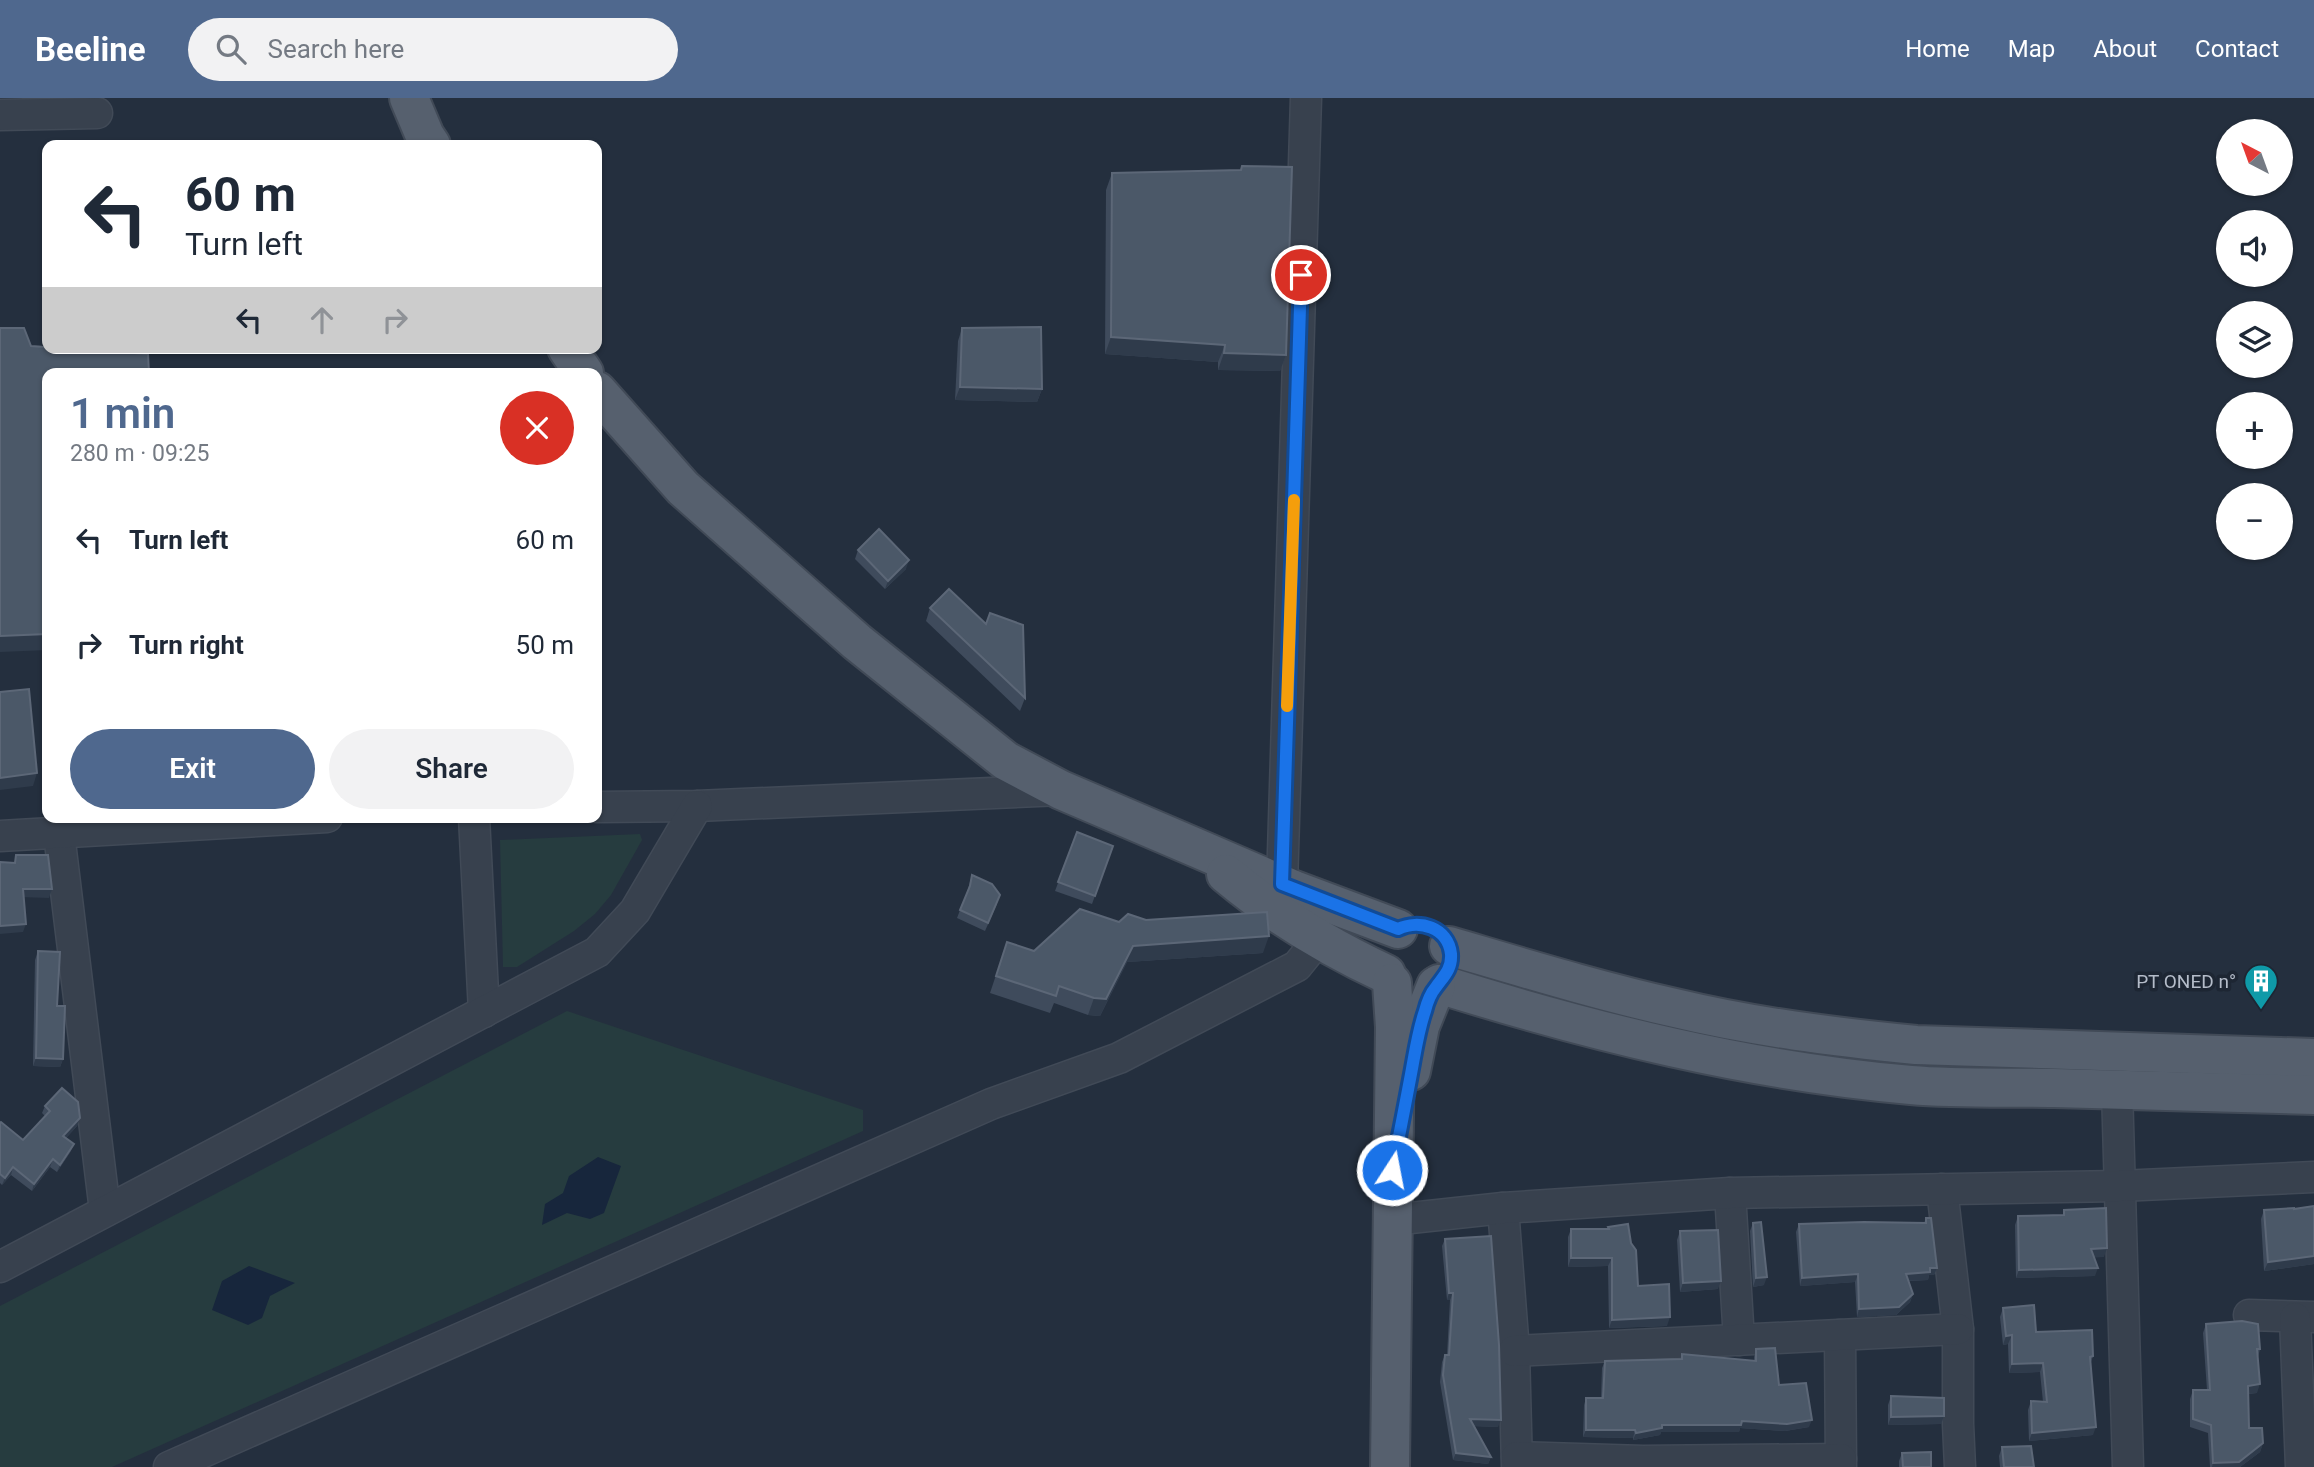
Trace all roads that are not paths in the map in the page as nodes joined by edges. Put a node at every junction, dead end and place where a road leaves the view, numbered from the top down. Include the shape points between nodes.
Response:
1 (409, 98) edge
2 (1306, 98) edge
3 (97, 113) dead end
4 (0, 115) edge
5 (428, 140) edge
6 (602, 397) edge
7 (1061, 790) junction
8 (696, 806) junction
9 (602, 807) edge
10 (232, 823) edge
11 (474, 823) edge
12 (59, 834) junction
13 (0, 836) edge
14 (1192, 846) junction
15 (1282, 884) junction
16 (1398, 929) junction
17 (1318, 940) junction
18 (1449, 946) junction
19 (1389, 979) junction
20 (1438, 985) junction
21 (484, 1012) junction
22 (2314, 1058) edge
23 (2118, 1090) junction
24 (2314, 1095) edge
25 (1392, 1170) junction
26 (2314, 1177) edge
27 (2120, 1186) junction
28 (1942, 1189) junction
29 (1730, 1193) junction
30 (1503, 1208) junction
31 (105, 1212) junction
32 (1392, 1220) junction
33 (0, 1267) edge
34 (2249, 1315) dead end
35 (2305, 1318) edge
36 (1958, 1329) junction
37 (1840, 1335) junction
38 (1739, 1340) junction
39 (1514, 1351) junction
40 (2305, 1457) edge
41 (1517, 1462) edge
42 (1841, 1463) edge
43 (1643, 1464) edge
44 (169, 1467) edge
45 (1390, 1467) edge
46 (1961, 1467) edge
47 (2128, 1467) edge

1 - 5 main road
2 - 15 street
3 - 4 street
6 - 7 main road via 683,488 857,642 1006,761
7 - 8 street
7 - 14 main road
8 - 9 street
8 - 21 street via 635,911 597,952
10 - 12 street
11 - 21 street
12 - 13 street
12 - 31 street
14 - 15 main road
14 - 17 main road via 1270,909
15 - 16 main road
16 - 18 main road via 1407,924 1428,925
16 - 19 main road via 1384,944 1382,964
17 - 19 main road
17 - 44 street via 1297,966 1119,1058 991,1104
18 - 20 main road via 1450,966
18 - 22 main road via 1676,1009 1859,1040
19 - 20 main road via 1410,992
19 - 25 main road via 1395,1027
20 - 23 main road via 1646,1041 1799,1071 1914,1085
20 - 25 main road via 1420,1026
21 - 31 street
23 - 24 main road
23 - 27 street
25 - 32 main road
26 - 27 street
27 - 28 street
27 - 47 street
28 - 29 street
28 - 36 street
29 - 30 street
29 - 38 street
30 - 32 street
30 - 39 street
31 - 33 street
32 - 45 main road
34 - 35 street
35 - 40 street
36 - 37 street
36 - 46 street
37 - 38 street
37 - 42 street
38 - 39 street
39 - 41 street
41 - 43 street
42 - 43 street

